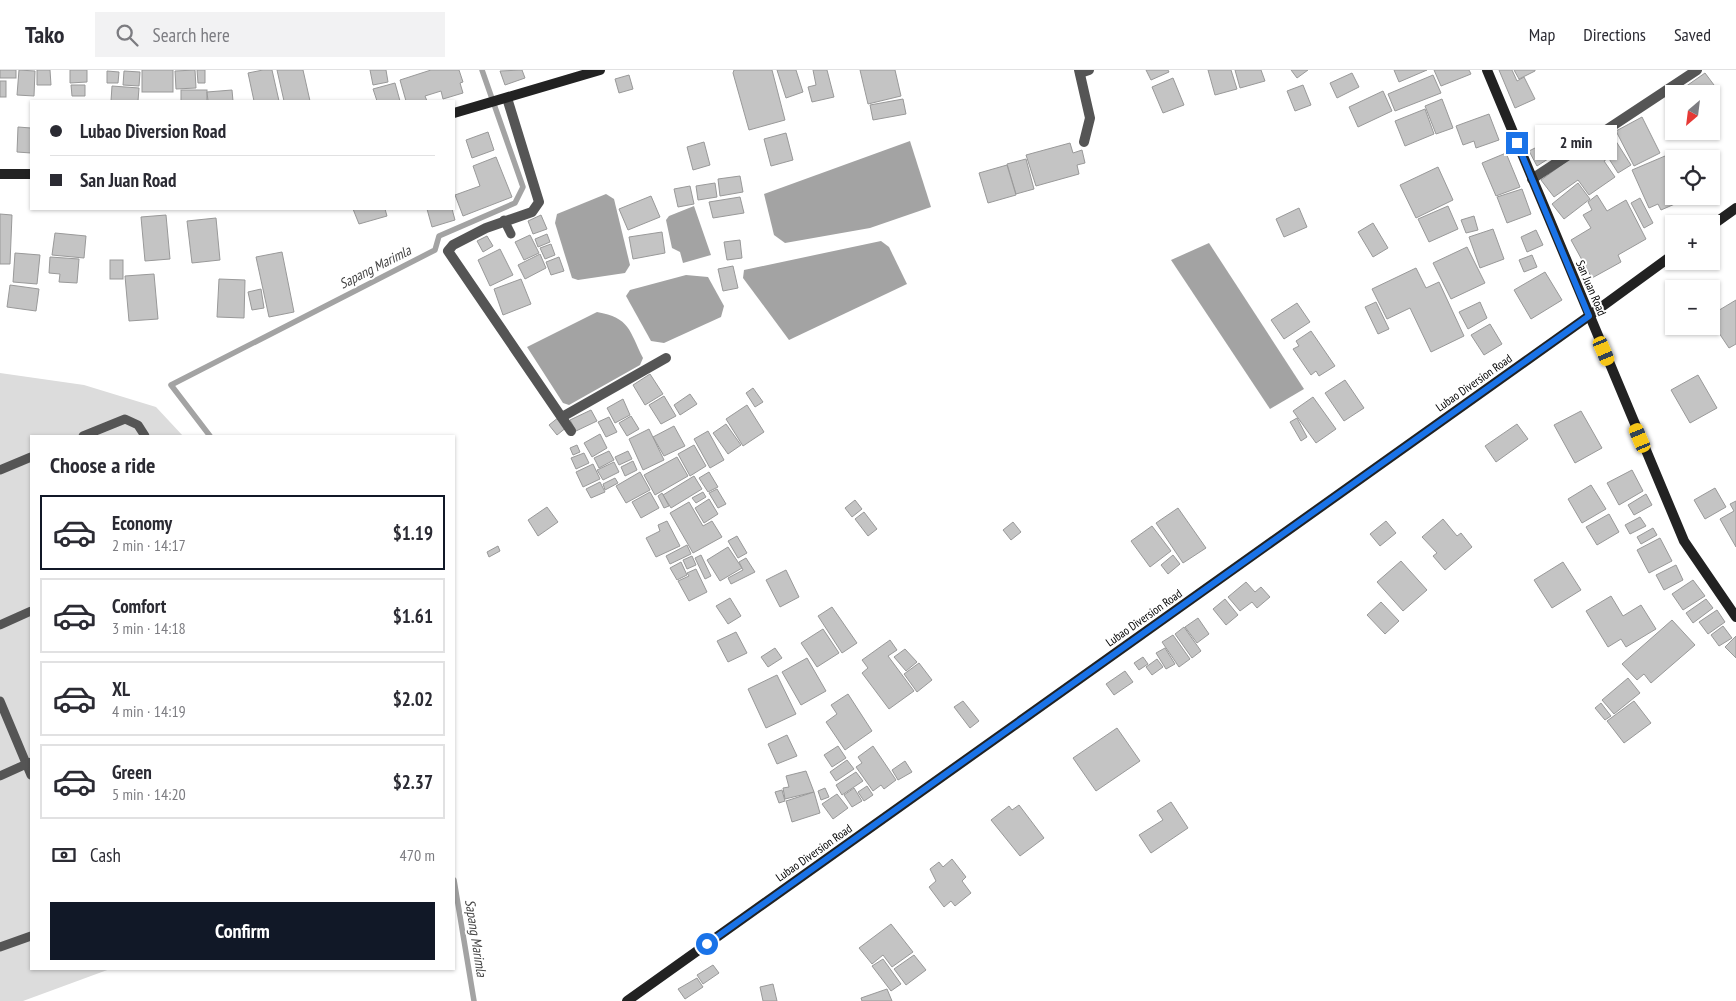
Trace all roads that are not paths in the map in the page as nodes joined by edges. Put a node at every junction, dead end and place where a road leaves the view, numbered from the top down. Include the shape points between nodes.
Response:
1 (600, 70) edge
2 (1487, 70) edge
3 (1697, 70) edge
4 (1082, 71) edge
5 (507, 98) junction
6 (455, 113) edge
7 (1084, 142) dead end
8 (0, 174) edge
9 (30, 174) edge
10 (1532, 179) junction
11 (1736, 208) edge
12 (504, 220) junction
13 (1720, 220) edge
14 (511, 234) dead end
15 (1665, 261) edge
16 (1589, 316) junction
17 (666, 358) dead end
18 (562, 417) junction
19 (571, 431) dead end
20 (85, 435) edge
21 (144, 435) edge
22 (30, 457) edge
23 (0, 470) edge
24 (30, 611) edge
25 (1736, 617) edge
26 (0, 625) edge
27 (0, 701) edge
28 (29, 763) edge
29 (0, 776) edge
30 (30, 936) edge
31 (0, 947) edge
32 (627, 1001) edge

1 - 5 street
2 - 10 street, San Juan Road
3 - 10 street
4 - 7 street via 1090,118
5 - 6 street
5 - 12 street via 539,202 532,212
8 - 9 street
10 - 16 street, San Juan Road
11 - 13 street
12 - 14 lane
12 - 18 street via 453,245 448,251
15 - 16 street, Lubao Diversion Road
16 - 25 street, San Juan Road via 1684,541
16 - 32 street, Lubao Diversion Road
17 - 18 street
18 - 19 street
20 - 21 lane via 125,419 138,426
22 - 23 lane
24 - 26 lane
27 - 28 lane
28 - 29 lane
30 - 31 lane

